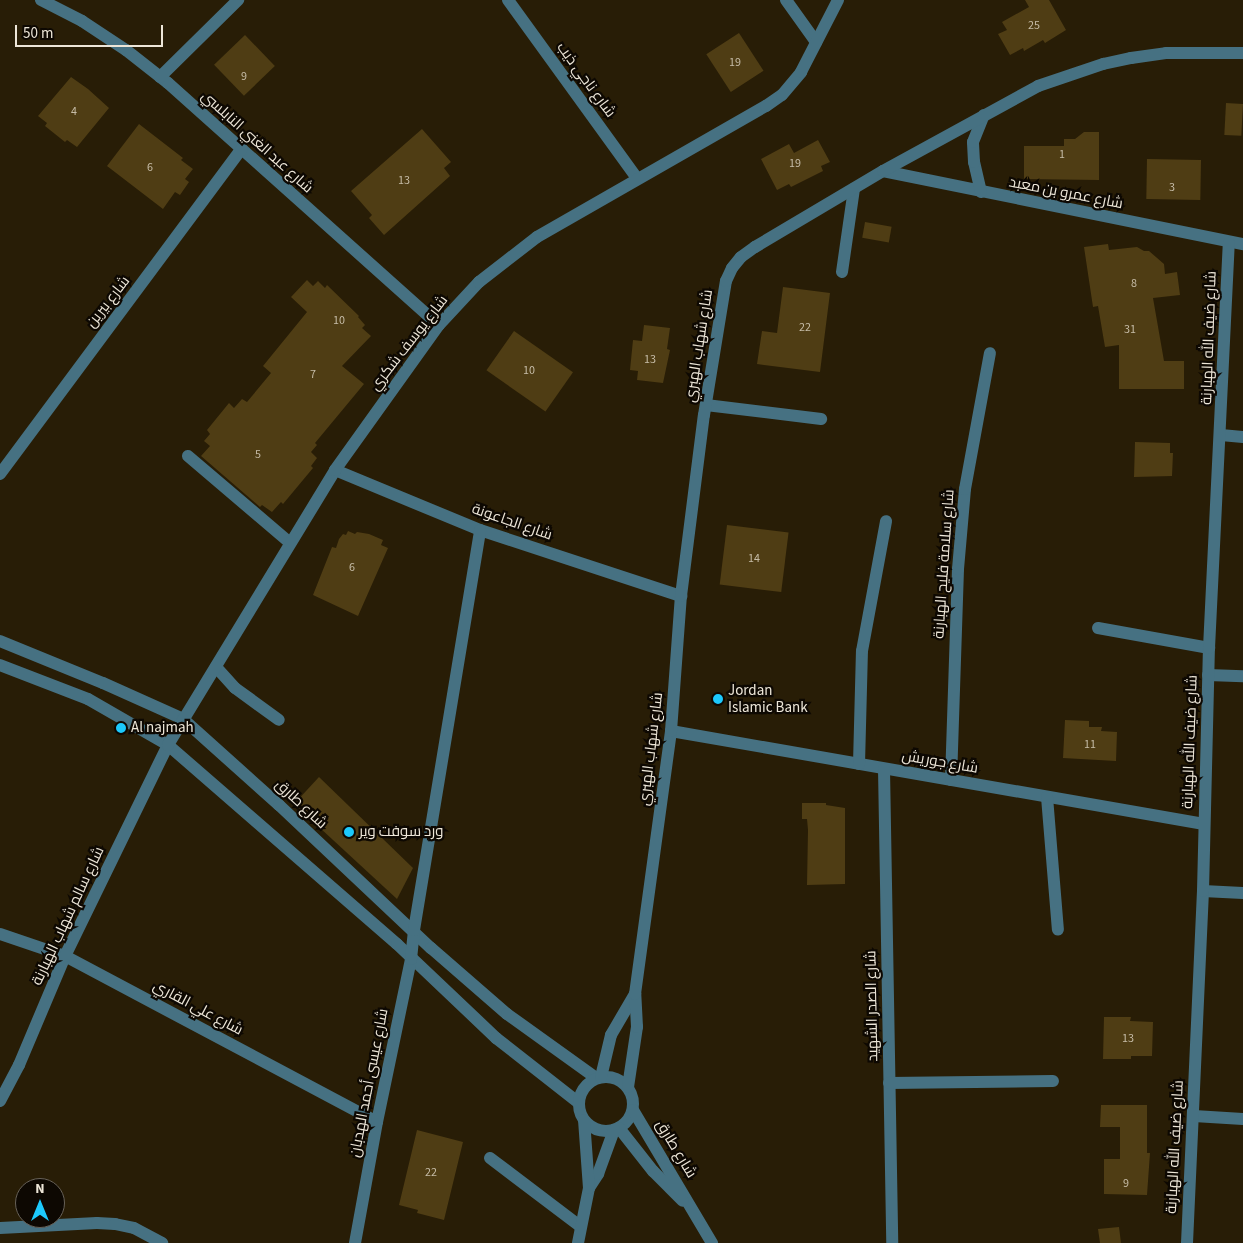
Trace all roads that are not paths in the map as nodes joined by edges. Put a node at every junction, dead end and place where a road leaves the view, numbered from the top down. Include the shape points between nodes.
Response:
1 (41, 0) edge
2 (238, 0) edge
3 (508, 0) edge
4 (786, 0) edge
5 (838, 0) edge
6 (816, 42) junction
7 (1243, 54) edge
8 (160, 77) junction
9 (984, 115) junction
10 (242, 149) junction
11 (883, 171) junction
12 (637, 178) junction
13 (854, 189) junction
14 (981, 192) junction
15 (1229, 243) junction
16 (1243, 244) edge
17 (842, 272) dead end
18 (439, 325) junction
19 (990, 353) dead end
20 (706, 405) junction
21 (821, 419) dead end
22 (1221, 435) junction
23 (1243, 438) edge
24 (188, 456) dead end
25 (335, 470) junction
26 (0, 474) edge
27 (886, 521) dead end
28 (480, 530) junction
29 (289, 542) junction
30 (681, 596) junction
31 (1098, 628) dead end
32 (0, 641) edge
33 (1209, 648) junction
34 (0, 665) edge
35 (216, 668) junction
36 (1208, 675) junction
37 (1243, 676) edge
38 (183, 719) junction
39 (279, 720) dead end
40 (671, 732) junction
41 (168, 745) junction
42 (859, 764) junction
43 (884, 769) junction
44 (951, 780) junction
45 (1047, 797) junction
46 (1204, 824) junction
47 (1203, 891) junction
48 (1243, 893) edge
49 (414, 930) junction
50 (1058, 930) dead end
51 (0, 934) edge
52 (65, 956) junction
53 (411, 959) junction
54 (635, 994) junction
55 (598, 1077) junction
56 (1053, 1081) dead end
57 (890, 1084) junction
58 (628, 1087) junction
59 (0, 1101) edge
60 (579, 1103) junction
61 (633, 1110) junction
62 (1194, 1116) junction
63 (1243, 1119) edge
64 (584, 1120) junction
65 (377, 1122) junction
66 (617, 1129) junction
67 (490, 1158) dead end
68 (589, 1188) junction
69 (688, 1206) junction
70 (580, 1226) junction
71 (0, 1228) edge
72 (162, 1243) edge
73 (355, 1243) edge
74 (578, 1243) edge
75 (712, 1243) edge
76 (892, 1243) edge
77 (1187, 1243) edge

1 - 8 street, شارع عبد الغني النابلسي via 82,21
2 - 8 street
3 - 12 street, شارع ناجي ذيب
4 - 6 street
5 - 6 street, شارع يوسف شكري
6 - 12 street, شارع يوسف شكري via 793,82 766,106
7 - 9 street, شارع شهاب الهبري via 1166,53 1103,64 1038,86
8 - 10 street, شارع عبد الغني النابلسي
9 - 11 street, شارع شهاب الهبري
9 - 14 street via 973,142
10 - 18 street, شارع عبد الغني النابلسي
10 - 26 street, شارع بيرين
11 - 13 street, شارع شهاب الهبري
11 - 14 street, شارع عمرو بن معبد
12 - 18 street, شارع يوسف شكري via 520,250 479,282
13 - 17 street
13 - 20 street, شارع شهاب الهبري via 755,247 732,268 726,281
14 - 15 street, شارع عمرو بن معبد
15 - 16 street, شارع عمرو بن معبد
15 - 22 street, شارع ضيف الله الهبارنة
18 - 25 street, شارع يوسف شكري
19 - 44 street, شارع سلامة فليح الهبارنة via 965,489 958,569
20 - 21 street
20 - 30 street, شارع شهاب الهبري
22 - 23 street
22 - 33 street, شارع ضيف الله الهبارنة
24 - 29 street
25 - 28 street, شارع الجاعونة
25 - 29 street, شارع يوسف شكري
27 - 42 street via 862,651
28 - 30 street, شارع الجاعونة
28 - 49 street, شارع عيسى أحمد الهدبان
29 - 35 street, شارع يوسف شكري
30 - 40 street, شارع شهاب الهبري
31 - 33 street
32 - 38 street, شارع طارق
33 - 36 street, شارع ضيف الله الهبارنة
34 - 41 street via 88,699
35 - 38 street, شارع يوسف شكري
35 - 39 street via 235,688
36 - 37 street
36 - 46 street, شارع ضيف الله الهبارنة
38 - 41 street, شارع سالم شهاب الهبارنة
38 - 49 street, شارع طارق
40 - 42 street, شارع جوريش
40 - 54 street, شارع شهاب الهبري
41 - 52 street, شارع سالم شهاب الهبارنة
41 - 53 street
42 - 43 street, شارع جوريش
43 - 44 street, شارع جوريش
43 - 57 street, شارع الصدر الشهيد
44 - 45 street, شارع جوريش
45 - 46 street, شارع جوريش
45 - 50 street
46 - 47 street, شارع ضيف الله الهبارنة
47 - 48 street
47 - 62 street, شارع ضيف الله الهبارنة
49 - 53 street, شارع عيسى أحمد الهدبان
49 - 55 street, شارع طارق via 507,1014
51 - 52 street, شارع علي القاري
52 - 59 street, شارع سالم شهاب الهبارنة via 19,1065
52 - 65 street, شارع علي القاري
53 - 60 street via 496,1038
53 - 65 street, شارع عيسى أحمد الهدبان
54 - 55 street, شارع شهاب الهبري via 610,1034
54 - 58 street, شارع شهاب الهبري via 637,1027
55 - 58 street via 611,1076
55 - 60 street via 584,1088
56 - 57 street
57 - 76 street, شارع الصدر الشهيد
58 - 61 street via 633,1098
60 - 64 street
61 - 66 street via 628,1121
61 - 69 street, شارع طارق via 679,1185
62 - 63 street
62 - 77 street, شارع ضيف الله الهبارنة
64 - 66 street via 597,1130
64 - 68 street
65 - 73 street, شارع عيسى أحمد الهدبان
66 - 68 street
66 - 69 street, شارع طارق
67 - 70 street
68 - 70 street
69 - 75 street, شارع طارق
70 - 74 street
71 - 72 street via 115,1224 134,1228

